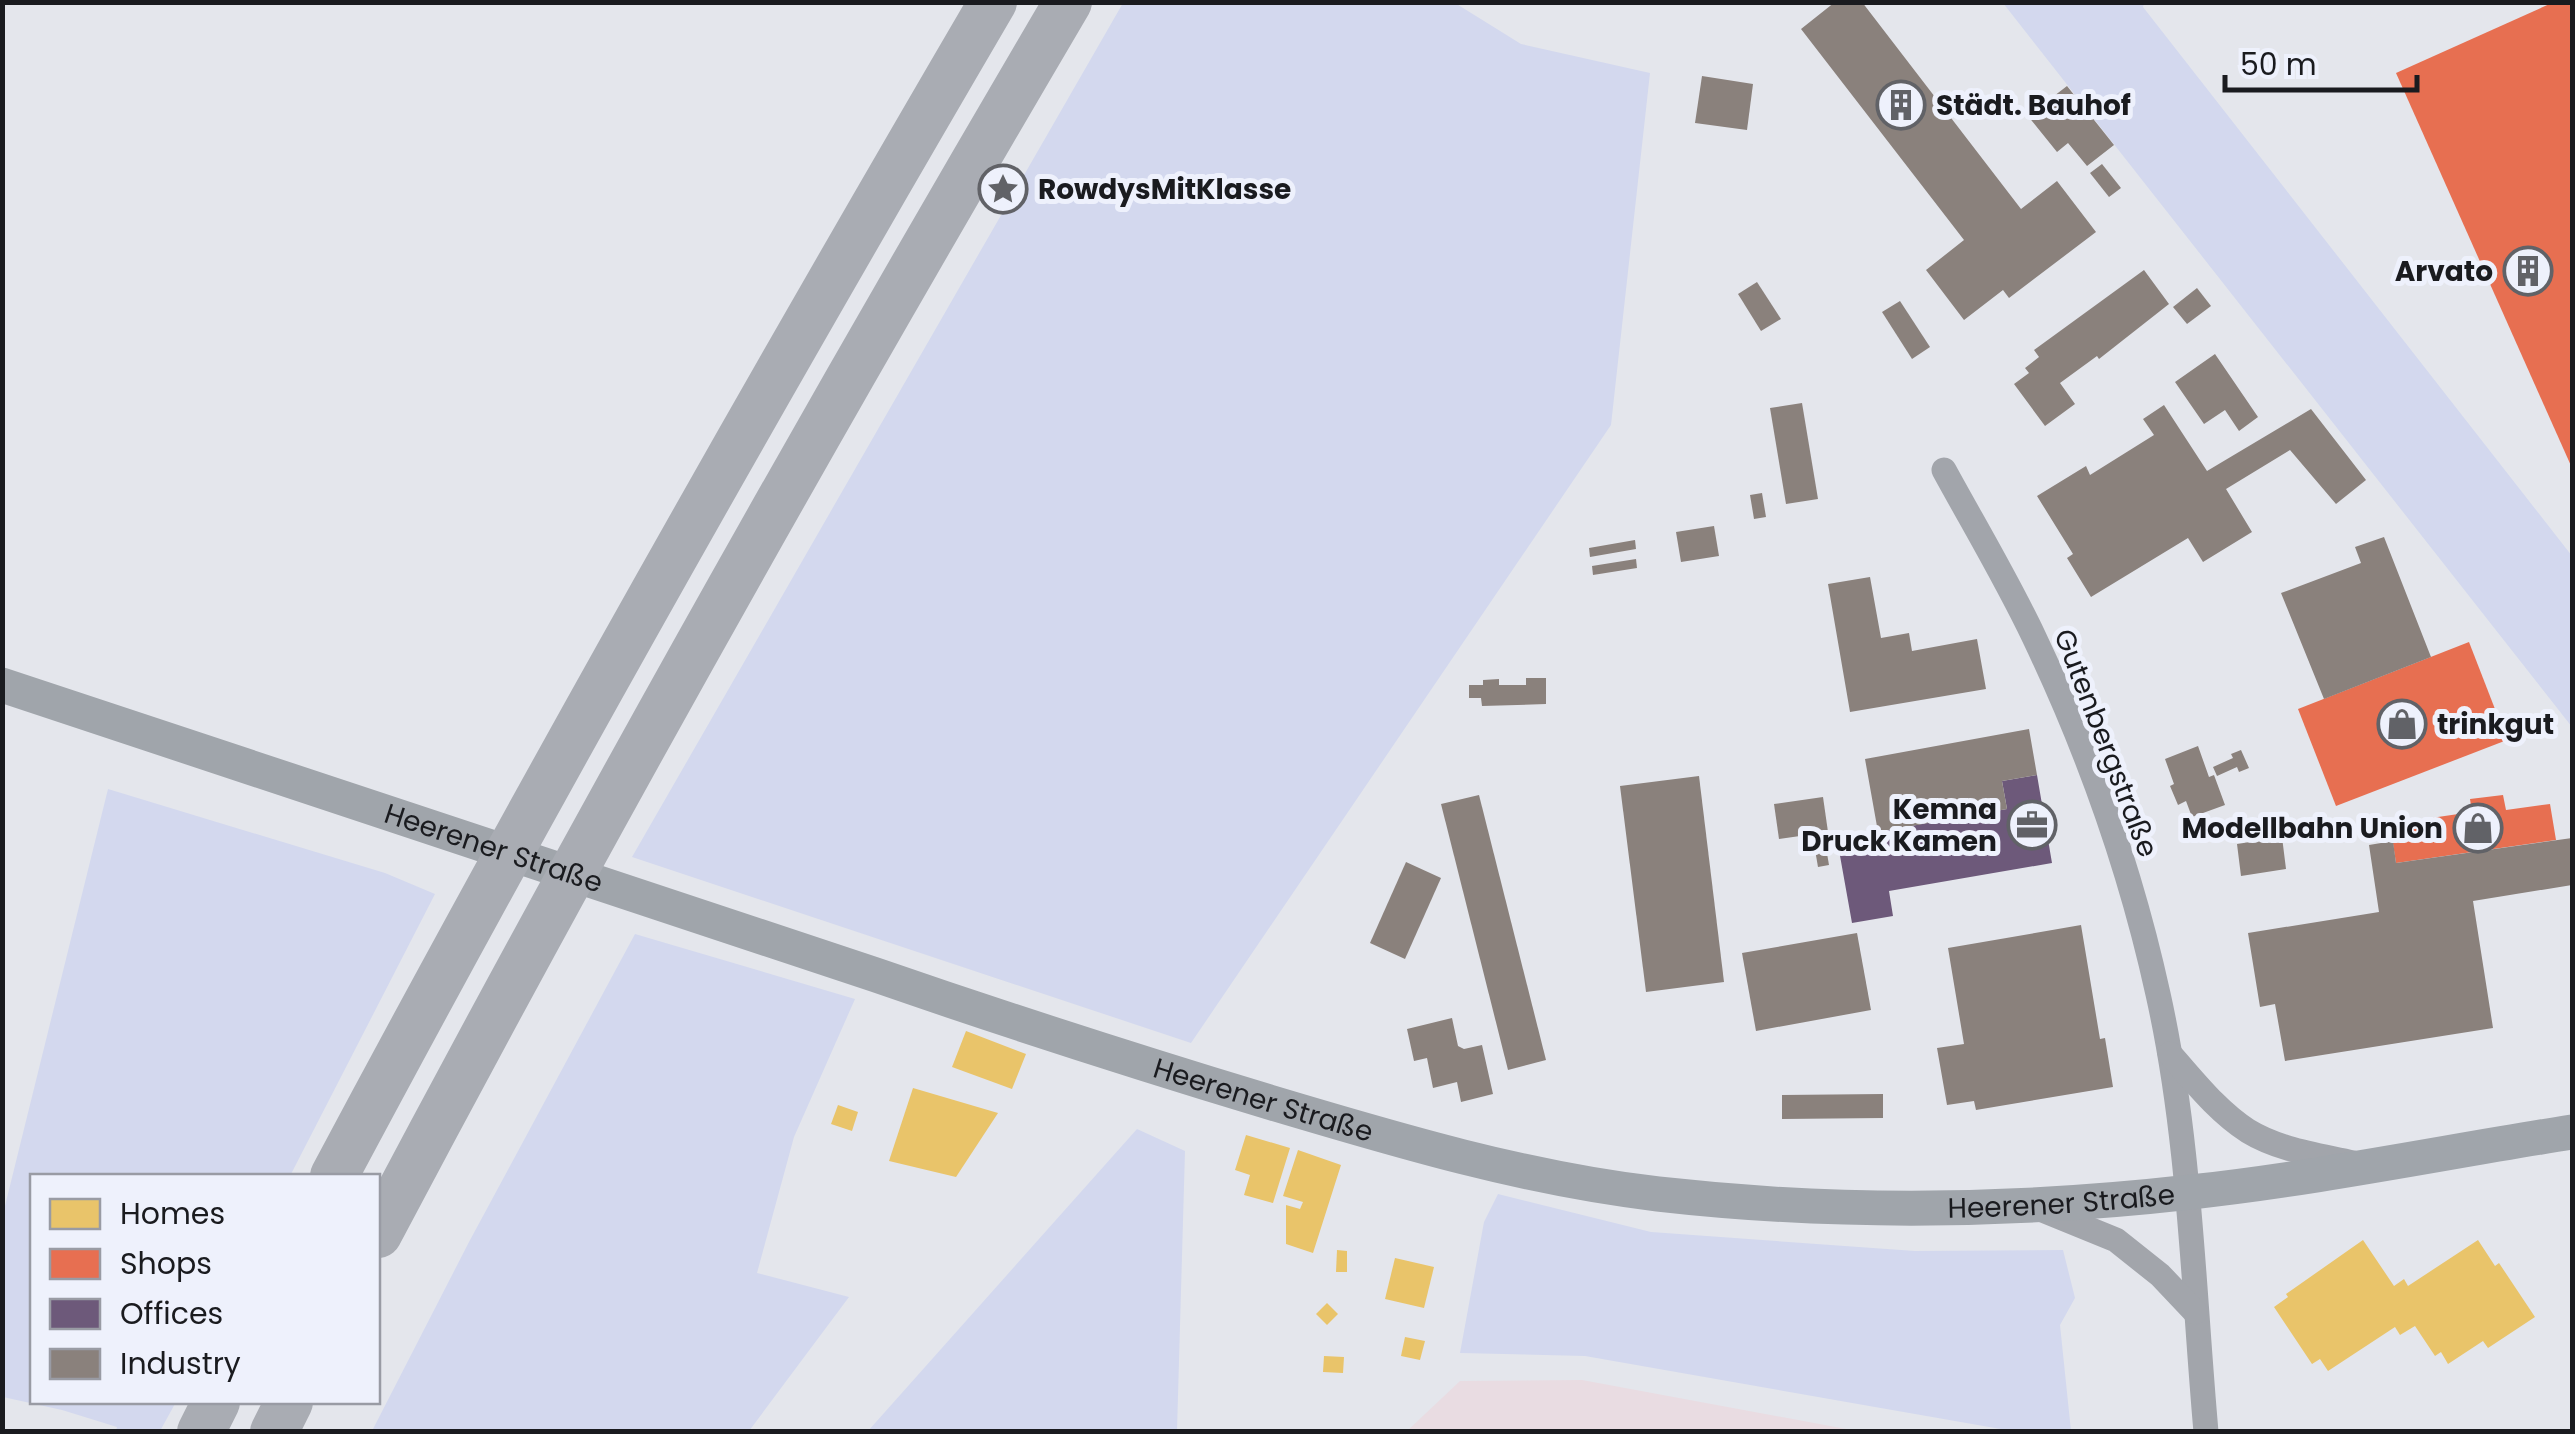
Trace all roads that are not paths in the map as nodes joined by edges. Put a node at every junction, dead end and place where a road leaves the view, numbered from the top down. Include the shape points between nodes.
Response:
1 (992, 2) edge
2 (1068, 2) edge
3 (1944, 470) dead end
4 (2, 685) edge
5 (2170, 1054) junction
6 (2572, 1132) edge
7 (2367, 1167) junction
8 (335, 1174) edge
9 (2186, 1193) junction
10 (2028, 1204) junction
11 (380, 1230) edge
12 (2195, 1312) junction
13 (215, 1404) edge
14 (288, 1404) edge
15 (201, 1432) edge
16 (274, 1432) edge
17 (2206, 1432) edge

1 - 8 highway via 550,775
2 - 11 highway via 608,806
3 - 5 street, Gutenbergstraße via 2034,637 2106,808
4 - 10 main road, Heerener Straße via 1024,1026 1354,1127 1527,1171 1656,1194 1845,1208
5 - 7 street via 2250,1132
5 - 9 street, Gutenbergstraße
6 - 7 main road, Heerener Straße
7 - 9 main road, Heerener Straße
9 - 10 main road, Heerener Straße
9 - 12 street, Gutenbergstraße
10 - 12 street via 2116,1240
12 - 17 street, Gutenbergstraße
13 - 15 highway
14 - 16 highway

